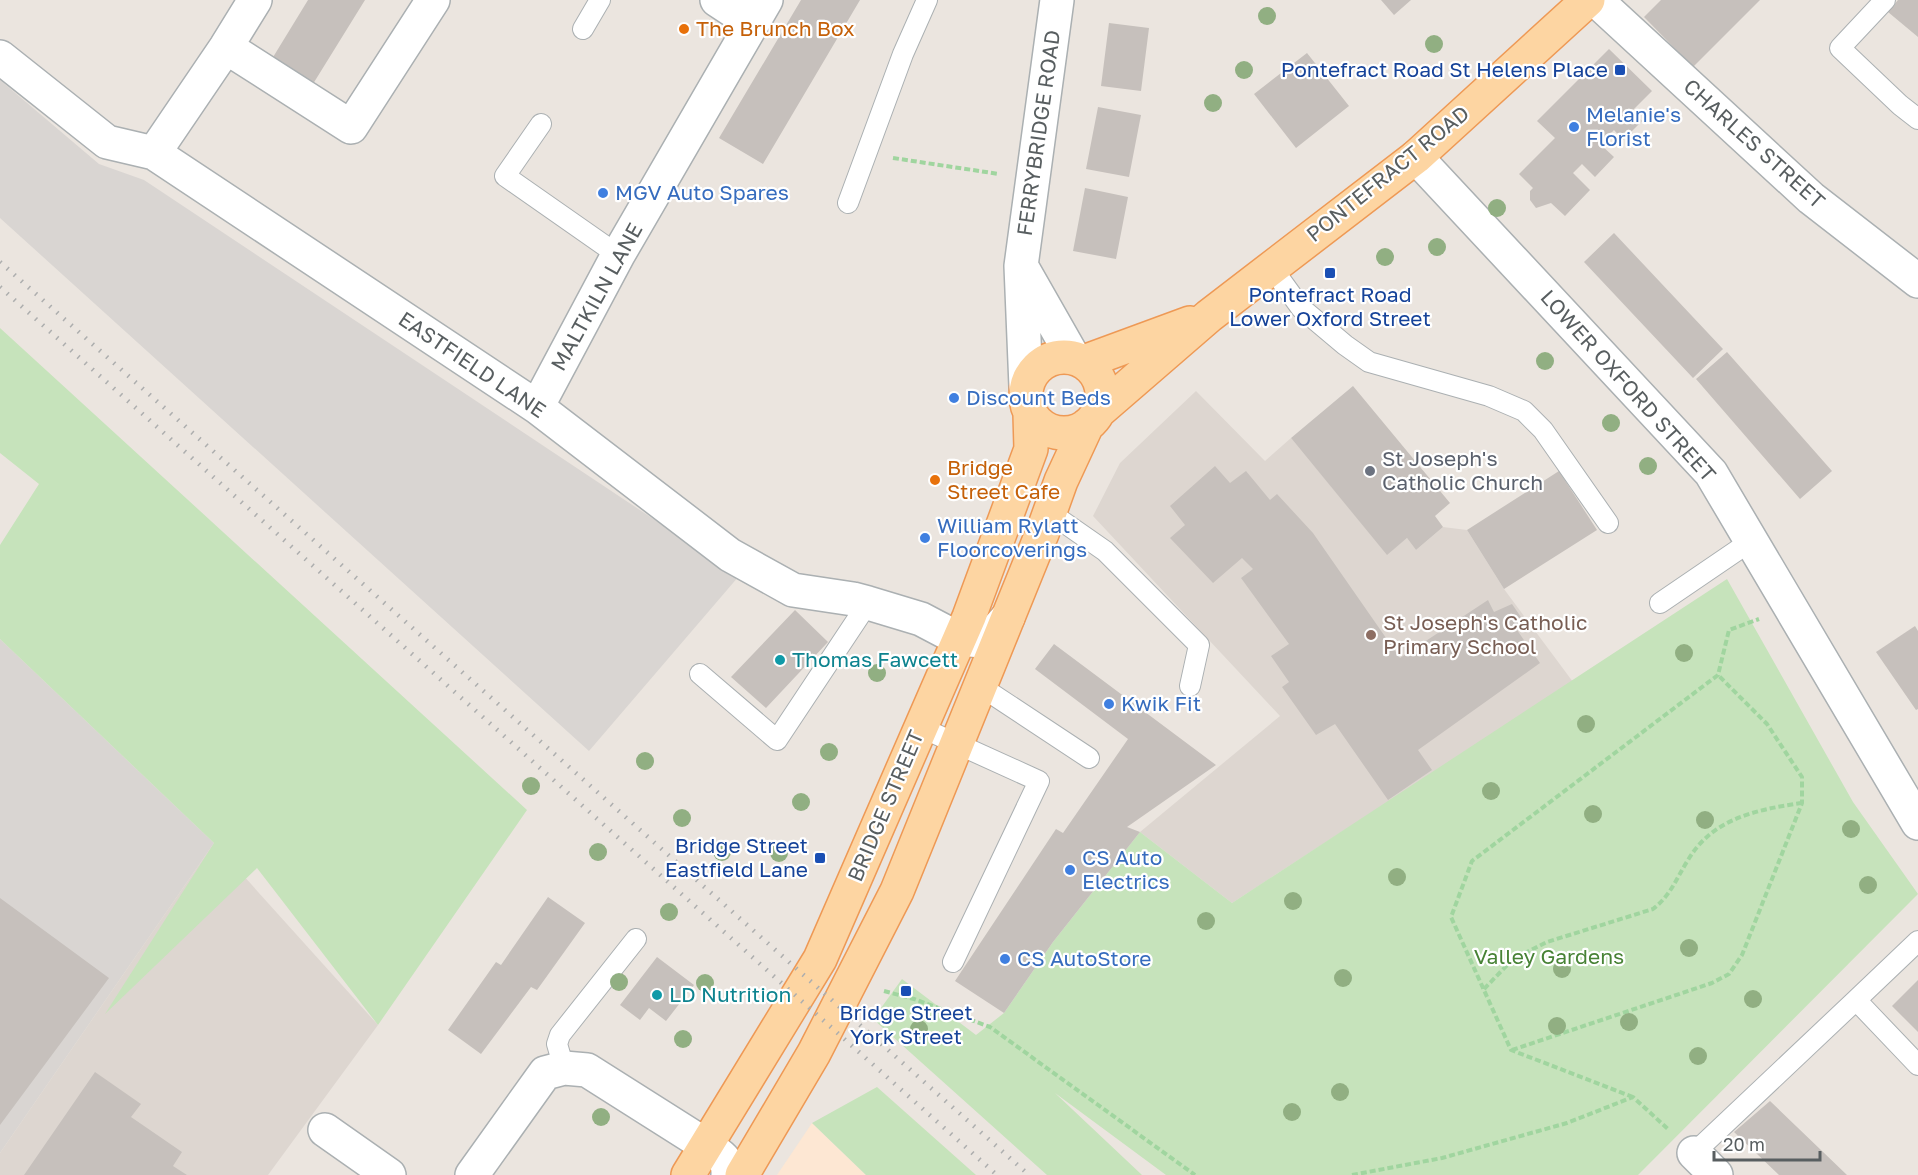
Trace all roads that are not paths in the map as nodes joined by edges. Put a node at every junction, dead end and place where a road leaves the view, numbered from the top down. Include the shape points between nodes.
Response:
1 (255, 0) edge
2 (433, 0) edge
3 (600, 0) edge
4 (717, 0) edge
5 (927, 0) edge
6 (1058, 0) edge
7 (1885, 0) edge
8 (1582, 2) edge
9 (759, 11) edge
10 (583, 29) dead end
11 (226, 47) junction
12 (0, 57) edge
13 (1918, 119) edge
14 (541, 124) dead end
15 (154, 153) junction
16 (1416, 157) junction
17 (848, 203) dead end
18 (618, 255) junction
19 (1021, 266) junction
20 (1272, 268) junction
21 (1918, 281) edge
22 (1209, 316) junction
23 (1078, 360) junction
24 (1028, 400) junction
25 (537, 407) junction
26 (1093, 418) junction
27 (1049, 512) junction
28 (1608, 523) dead end
29 (1751, 541) junction
30 (868, 603) junction
31 (1660, 603) dead end
32 (1008, 617) junction
33 (959, 639) junction
34 (700, 674) dead end
35 (980, 686) junction
36 (1190, 686) dead end
37 (920, 727) junction
38 (957, 744) junction
39 (1089, 758) dead end
40 (1918, 823) edge
41 (636, 939) dead end
42 (1918, 941) edge
43 (953, 962) dead end
44 (1856, 1000) junction
45 (1918, 1065) edge
46 (564, 1068) junction
47 (771, 1127) junction
48 (325, 1130) dead end
49 (706, 1146) junction
50 (1705, 1164) edge
51 (389, 1175) edge
52 (472, 1175) edge
53 (688, 1175) edge
54 (728, 1175) edge
55 (742, 1175) edge

1 - 11 street
2 - 11 street via 351,128
3 - 10 lane
4 - 9 street
5 - 17 lane
6 - 19 street, FERRYBRIDGE ROAD
7 - 13 lane via 1840,48
8 - 16 main road, PONTEFRACT ROAD
8 - 21 street, CHARLES STREET via 1811,198
9 - 18 street, MALTKILN LANE
11 - 15 street
12 - 15 street, EASTFIELD LANE via 107,142
14 - 18 lane via 506,176
15 - 25 street, EASTFIELD LANE
16 - 20 main road, PONTEFRACT ROAD
16 - 29 street, LOWER OXFORD STREET via 1711,473
18 - 25 street, MALTKILN LANE
19 - 23 street, FERRYBRIDGE ROAD
19 - 24 street, FERRYBRIDGE ROAD
20 - 22 main road, PONTEFRACT ROAD
20 - 28 lane via 1301,308 1369,362 1489,396 1524,411 1543,430
22 - 23 main road, PONTEFRACT ROAD
22 - 26 main road, PONTEFRACT ROAD
23 - 24 main road via 1063,356 1035,369
23 - 26 main road via 1096,375 1101,387 1102,398
24 - 26 main road via 1035,421 1052,431 1068,433
24 - 33 main road, BRIDGE STREET via 1031,449
25 - 30 street, EASTFIELD LANE via 730,555 793,590
26 - 27 main road, BRIDGE STREET
27 - 32 main road, BRIDGE STREET
27 - 36 lane via 1106,551 1199,645
29 - 31 lane
29 - 40 street, LOWER OXFORD STREET
30 - 33 street, EASTFIELD LANE via 921,619
30 - 34 lane via 777,740
32 - 33 street via 982,641
32 - 35 main road, BRIDGE STREET
33 - 35 street via 970,656
33 - 37 main road, BRIDGE STREET
35 - 38 main road, BRIDGE STREET
35 - 39 lane
37 - 38 lane
37 - 49 main road, BRIDGE STREET via 820,959
38 - 43 lane via 1039,781
38 - 47 main road, BRIDGE STREET via 897,891 814,1053
41 - 46 lane via 560,1035 557,1044
42 - 44 lane
44 - 45 lane
44 - 50 lane
46 - 49 street via 587,1070
46 - 52 street via 545,1073
47 - 49 street via 738,1152
47 - 55 main road, BRIDGE STREET
48 - 51 street
49 - 53 main road, BRIDGE STREET
49 - 54 street via 725,1160

